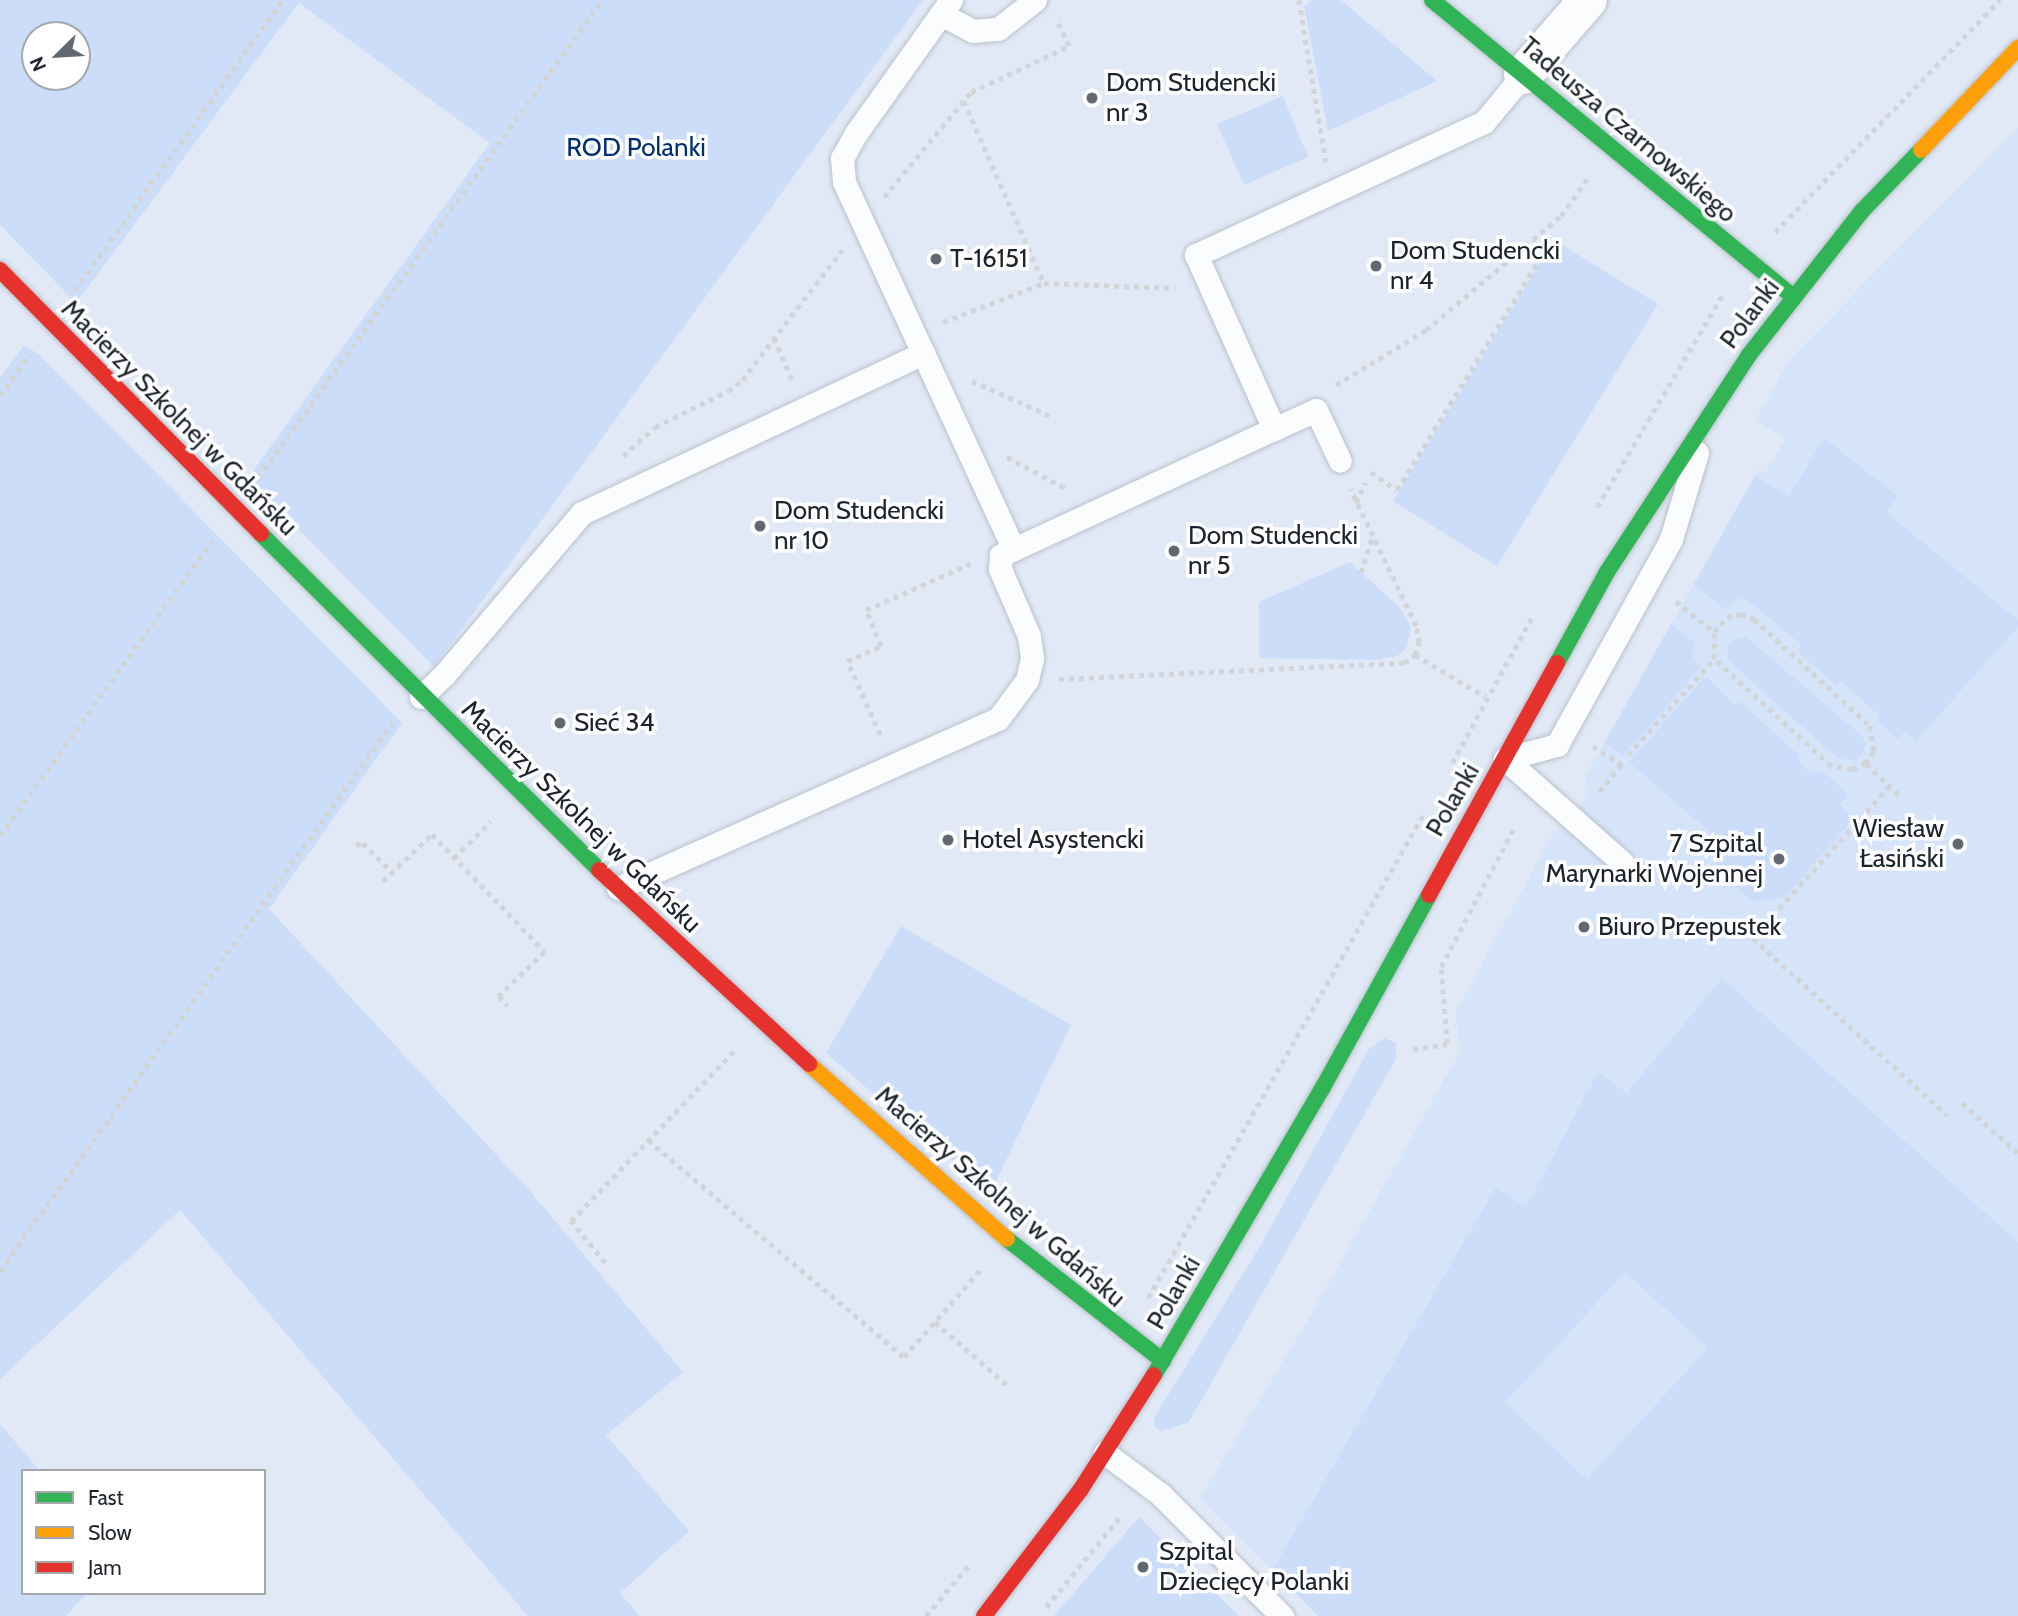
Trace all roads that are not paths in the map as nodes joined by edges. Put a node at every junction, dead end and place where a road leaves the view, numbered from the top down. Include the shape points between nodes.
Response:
1 (1035, 0) edge
2 (1432, 0) edge
3 (1588, 0) edge
4 (946, 7) edge
5 (2018, 48) edge
6 (1522, 75) junction
7 (0, 270) edge
8 (1793, 297) junction
9 (921, 349) junction
10 (1710, 413) junction
11 (1274, 429) junction
12 (1340, 461) road end
13 (1006, 550) junction
14 (421, 697) junction
15 (1505, 759) junction
16 (1622, 862) dead end
17 (618, 888) junction
18 (1163, 1361) junction
19 (1105, 1453) junction
20 (984, 1616) edge
21 (1282, 1616) edge

1 - 4 lane via 998,29 973,32
2 - 6 street, Tadeusza Czarnowskiego
3 - 6 street
4 - 9 lane via 890,82 842,158 844,182
5 - 8 street, Polanki via 1862,211
6 - 8 street, Tadeusza Czarnowskiego
6 - 11 lane via 1483,122 1196,256
7 - 14 street, Macierzy Szkolnej w Gdańsku
8 - 10 street, Polanki
9 - 13 lane via 960,432
9 - 14 lane via 582,513
10 - 15 street, Polanki via 1607,572
10 - 15 lane via 1671,539 1605,664 1557,745
11 - 12 lane via 1316,410
11 - 13 lane
13 - 17 lane via 1000,569 1029,636 1032,658 1027,680 998,719
14 - 17 street, Macierzy Szkolnej w Gdańsku
15 - 16 lane
15 - 18 street, Polanki via 1322,1089
17 - 18 street, Macierzy Szkolnej w Gdańsku via 762,1023 1126,1337
18 - 19 street, Polanki
19 - 20 street, Polanki
19 - 21 lane via 1160,1494

